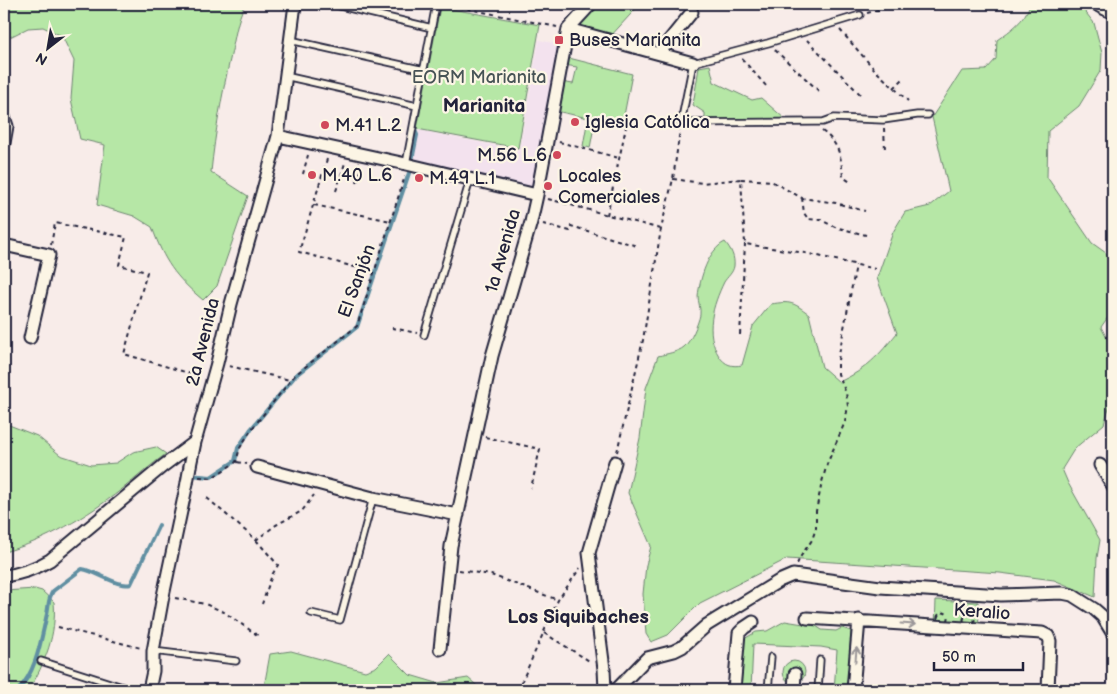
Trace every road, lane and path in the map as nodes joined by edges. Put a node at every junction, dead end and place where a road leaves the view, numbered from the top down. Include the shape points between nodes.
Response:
1 (295, 4) edge
2 (332, 4) edge
3 (436, 4) edge
4 (442, 4) edge
5 (591, 4) edge
6 (901, 4) edge
7 (1099, 6) dead end
8 (692, 12) dead end
9 (1113, 13) edge
10 (860, 15) joint
11 (833, 23) junction
12 (432, 28) junction
13 (568, 29) junction
14 (800, 33) junction
15 (290, 40) junction
16 (768, 43) junction
17 (736, 52) junction
18 (658, 54) junction
19 (693, 62) junction
20 (424, 70) junction
21 (285, 76) junction
22 (904, 78) dead end
23 (768, 88) dead end
24 (894, 88) junction
25 (821, 93) dead end
26 (860, 94) dead end
27 (908, 101) dead end
28 (416, 106) junction
29 (928, 115) dead end
30 (4, 117) edge
31 (883, 120) junction
32 (814, 122) junction
33 (681, 123) junction
34 (626, 127) dead end
35 (278, 136) junction
36 (547, 139) junction
37 (4, 143) edge
38 (312, 143) junction
39 (331, 147) junction
40 (884, 150) dead end
41 (348, 151) junction
42 (365, 155) junction
43 (619, 158) junction
44 (411, 166) junction
45 (303, 174) dead end
46 (673, 179) junction
47 (741, 179) junction
48 (470, 180) junction
49 (357, 182) dead end
50 (852, 183) dead end
51 (336, 191) dead end
52 (536, 195) junction
53 (802, 198) junction
54 (314, 205) junction
55 (865, 211) dead end
56 (607, 215) junction
57 (391, 220) junction
58 (530, 222) junction
59 (661, 229) junction
60 (866, 235) dead end
61 (745, 244) junction
62 (4, 245) edge
63 (637, 246) dead end
64 (49, 255) junction
65 (856, 265) junction
66 (875, 269) dead end
67 (374, 272) junction
68 (392, 328) dead end
69 (424, 335) joint
70 (740, 335) dead end
71 (30, 338) dead end
72 (217, 363) junction
73 (213, 380) junction
74 (292, 380) junction
75 (475, 435) junction
76 (195, 442) junction
77 (615, 462) joint
78 (1100, 465) dead end
79 (257, 467) dead end
80 (192, 480) junction
81 (322, 485) junction
82 (1113, 486) edge
83 (531, 488) dead end
84 (207, 498) dead end
85 (373, 498) junction
86 (458, 515) junction
87 (256, 540) junction
88 (589, 553) junction
89 (449, 568) junction
90 (793, 575) junction
91 (4, 576) edge
92 (163, 596) junction
93 (558, 600) junction
94 (262, 604) dead end
95 (311, 613) dead end
96 (807, 618) dead end
97 (859, 620) junction
98 (753, 622) dead end
99 (58, 627) dead end
100 (544, 633) junction
101 (1113, 634) edge
102 (260, 637) dead end
103 (440, 649) dead end
104 (153, 650) junction
105 (770, 656) dead end
106 (820, 660) dead end
107 (42, 661) dead end
108 (236, 661) dead end
109 (604, 669) junction
110 (795, 674) dead end
111 (794, 688) edge
112 (132, 690) edge
113 (149, 690) edge
114 (518, 690) edge
115 (604, 690) edge
116 (616, 690) edge
117 (734, 690) edge
118 (768, 690) edge
119 (818, 690) edge
120 (853, 690) edge
121 (1048, 690) edge

1 - 15 street, 2a Avenida
2 - 12 lane
3 - 12 lane
4 - 13 path
5 - 13 street
6 - 10 path
7 - 9 street
8 - 18 street
10 - 11 lane
11 - 14 lane
11 - 24 path
12 - 20 lane
13 - 18 street
13 - 36 street, 1a Avenida
14 - 16 lane
14 - 26 path
15 - 20 lane
15 - 21 street, 2a Avenida
16 - 17 lane
16 - 25 path
17 - 19 lane
17 - 23 path
18 - 19 street
19 - 33 lane
20 - 28 lane
21 - 28 lane
21 - 35 street, 2a Avenida
22 - 24 path
24 - 27 path
28 - 44 lane
29 - 31 lane
30 - 37 street
31 - 32 lane via 834,118
31 - 40 path
32 - 33 lane
32 - 50 path via 835,142 842,177
33 - 46 path
34 - 43 path
35 - 38 street
35 - 72 street, 2a Avenida
36 - 43 path
36 - 52 street, 1a Avenida
38 - 39 street
38 - 45 path
39 - 41 street
39 - 54 path
41 - 42 street
41 - 51 path
42 - 44 street
42 - 49 path
43 - 56 path
44 - 48 street
44 - 57 path, El Sanjón
46 - 47 path via 702,183
46 - 59 path
47 - 53 path via 771,181
47 - 61 path
48 - 52 street
48 - 69 lane
52 - 56 path
52 - 58 street, 1a Avenida
53 - 55 path
53 - 60 path via 808,219
54 - 57 path
54 - 67 path via 299,252
56 - 59 path
57 - 67 path, El Sanjón
58 - 63 path via 570,230 572,226
58 - 75 street, 1a Avenida via 492,356
59 - 77 path via 643,340
61 - 65 path
61 - 70 path
62 - 64 street
64 - 71 street
64 - 73 path via 55,223 126,237 119,265 147,272 124,354
65 - 66 path
65 - 90 path via 838,360 838,374 848,406 845,422 822,482 812,540
67 - 74 path, El Sanjón via 357,326
68 - 69 path
72 - 73 street, 2a Avenida
72 - 74 path
73 - 76 street, 2a Avenida
74 - 80 path, El Sanjón via 252,430 240,448 236,462 212,478
75 - 83 path via 540,450
75 - 86 street, 1a Avenida
76 - 80 street, 2a Avenida, bridge via 190,466
76 - 91 street via 50,560 23,574
77 - 88 street
78 - 82 street
79 - 81 street
80 - 92 street, 2a Avenida
81 - 85 street
81 - 87 path via 302,511
84 - 87 path
85 - 86 street
85 - 95 lane via 340,620
86 - 89 street, 1a Avenida
87 - 94 path via 278,565
88 - 93 path
88 - 109 street
89 - 93 path via 491,575
89 - 103 street, 1a Avenida
90 - 101 street via 880,587 1001,595 1062,593 1072,595 1102,616
90 - 116 street via 779,580 707,625 682,647 647,658
92 - 102 path via 205,604 224,612
92 - 104 street, 2a Avenida
93 - 100 path
96 - 97 street, Keralio
120 -> 97 street
97 -> 121 street, Keralio via 1042,633 1050,642
98 - 117 street via 739,634
99 - 104 path
100 - 109 path
100 - 114 path
104 - 108 lane
104 - 113 street, 2a Avenida
105 - 118 lane
106 - 119 lane
107 - 112 lane
109 - 115 street
110 - 111 street

